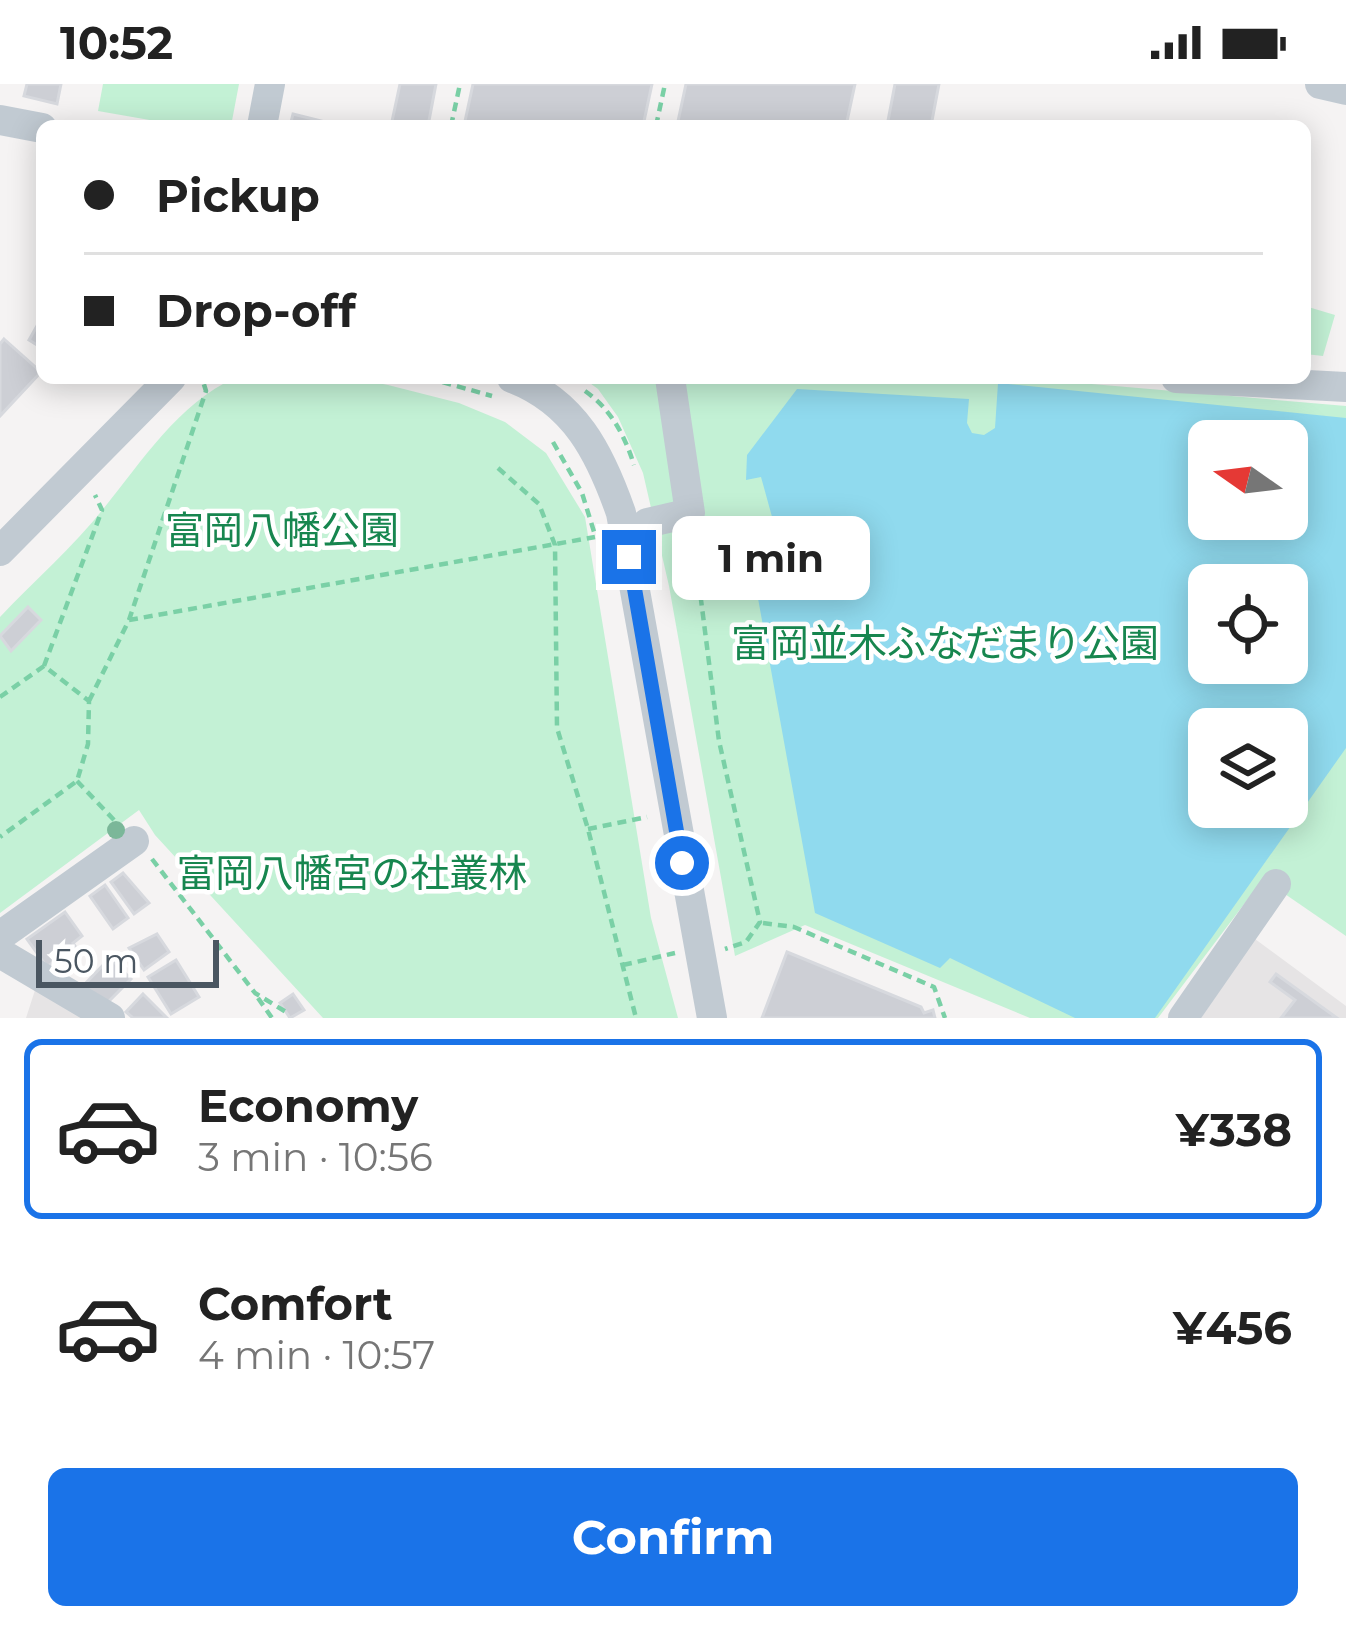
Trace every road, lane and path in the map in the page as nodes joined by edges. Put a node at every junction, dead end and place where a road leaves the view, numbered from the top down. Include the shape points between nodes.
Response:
1 (270, 84) edge
2 (460, 84) edge
3 (665, 84) edge
4 (1320, 84) edge
5 (1346, 89) edge
6 (0, 120) edge
7 (263, 120) edge
8 (452, 120) edge
9 (657, 120) edge
10 (36, 127) edge
11 (165, 384) edge
12 (204, 384) edge
13 (475, 384) edge
14 (671, 384) edge
15 (1289, 384) edge
16 (1346, 387) edge
17 (506, 388) edge
18 (550, 437) dead end
19 (498, 468) dead end
20 (95, 495) dead end
21 (690, 514) junction
22 (647, 523) dead end
23 (555, 545) junction
24 (0, 550) edge
25 (128, 620) junction
26 (44, 666) junction
27 (0, 697) edge
28 (89, 701) junction
29 (649, 817) dead end
30 (588, 829) junction
31 (0, 837) edge
32 (134, 841) dead end
33 (165, 871) dead end
34 (1276, 884) dead end
35 (760, 922) junction
36 (0, 936) edge
37 (725, 949) dead end
38 (0, 953) edge
39 (675, 953) dead end
40 (622, 965) junction
41 (255, 993) junction
42 (286, 1012) dead end
43 (110, 1018) edge
44 (272, 1018) edge
45 (636, 1018) edge
46 (712, 1018) edge
47 (945, 1018) edge
48 (1183, 1018) edge

1 - 7 street
2 - 8 path
3 - 9 path
4 - 5 street
6 - 10 street
11 - 24 street
12 - 25 path
13 - 17 path
14 - 21 street
15 - 16 street
17 - 46 street via 561,404 591,440 621,513
18 - 23 path via 596,537
19 - 23 path via 539,504
20 - 26 path via 102,511
21 - 22 street
21 - 35 path via 719,741
23 - 25 path
23 - 30 path via 557,728
25 - 28 path
26 - 27 path
26 - 28 path
28 - 31 path via 77,781
29 - 30 path
30 - 40 path
32 - 36 street
33 - 41 path
34 - 48 street
35 - 37 path via 746,942
35 - 47 path via 794,927 934,987
38 - 43 street
39 - 40 path
40 - 45 path
41 - 42 path
41 - 44 path

